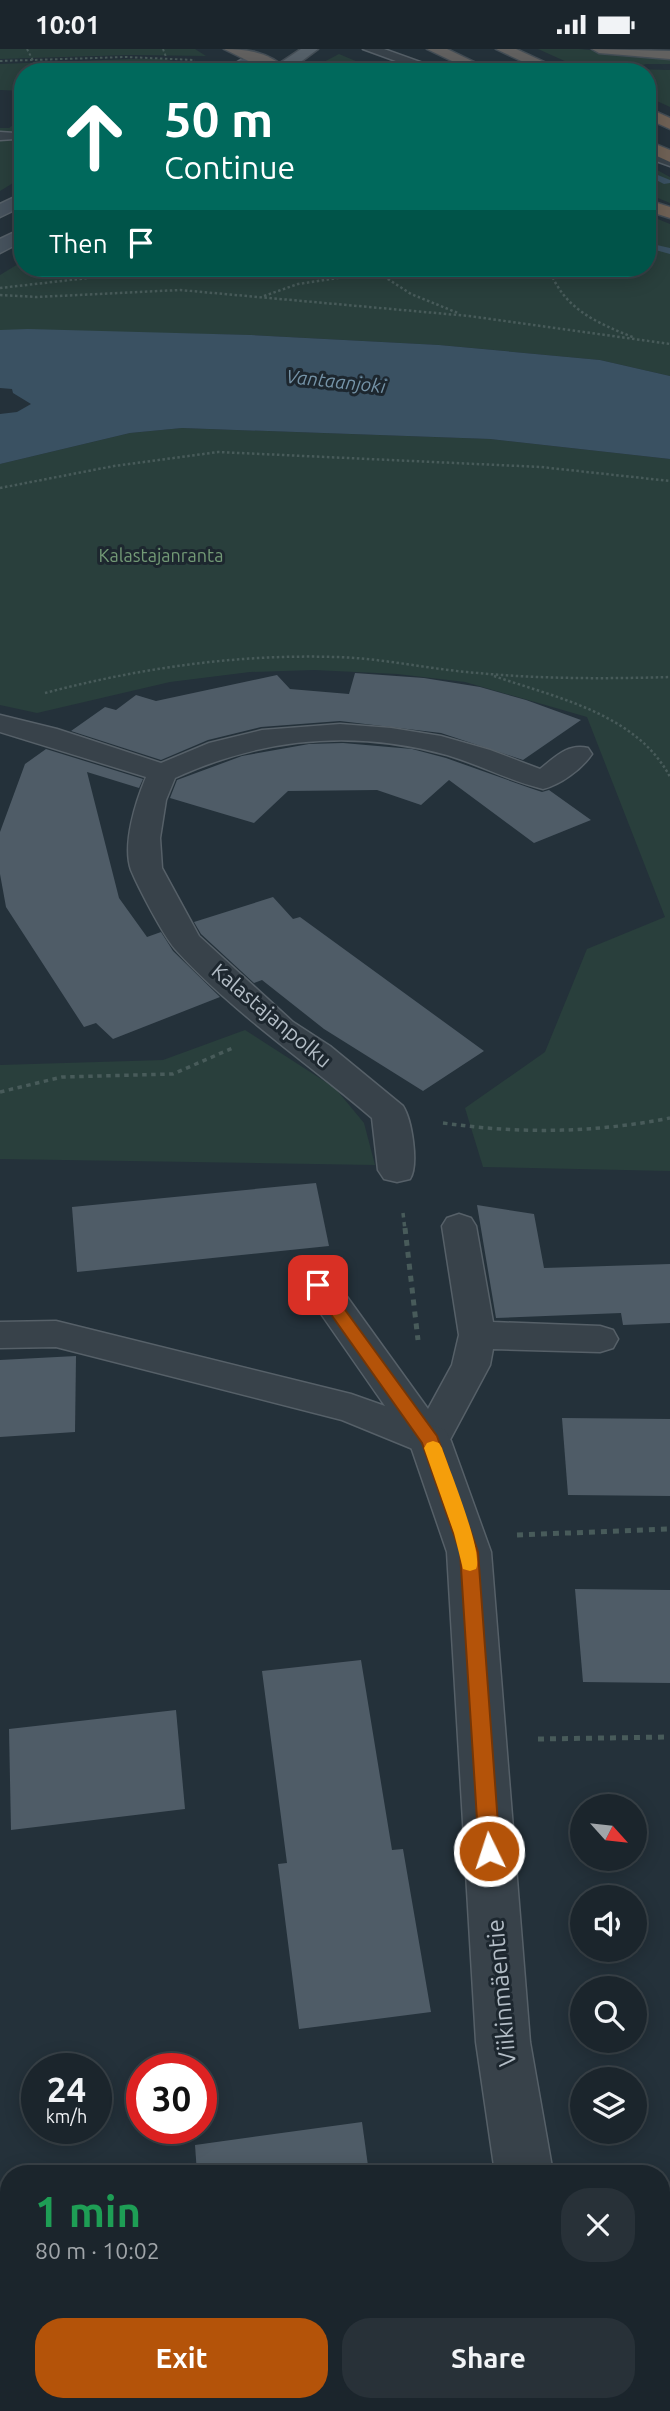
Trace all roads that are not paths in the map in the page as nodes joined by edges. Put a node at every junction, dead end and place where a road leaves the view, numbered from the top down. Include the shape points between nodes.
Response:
1 (231, 49) edge
2 (311, 49) edge
3 (370, 49) edge
4 (435, 49) edge
5 (503, 49) edge
6 (600, 49) edge
7 (259, 53) edge
8 (670, 55) edge
9 (208, 57) road end
10 (218, 63) edge
11 (242, 63) edge
12 (289, 63) edge
13 (413, 63) edge
14 (467, 63) edge
15 (537, 63) edge
16 (0, 723) edge
17 (578, 754) dead end
18 (163, 773) junction
19 (397, 1171) road end
20 (459, 1226) dead end
21 (318, 1285) dead end
22 (0, 1335) edge
23 (477, 1335) junction
24 (600, 1339) dead end
25 (430, 1441) junction
26 (523, 2165) edge

1 - 7 highway
2 - 12 main road
3 - 13 lane
4 - 14 highway
5 - 15 highway
6 - 8 highway
7 - 11 main road
9 - 10 highway
16 - 18 street
17 - 18 street via 543,779 441,745 351,733 239,743
18 - 19 street, Kalastajanpolku via 151,800 146,868 186,941 281,1028 390,1114
20 - 23 lane
21 - 25 lane
22 - 25 lane via 56,1333 351,1408
23 - 24 lane
23 - 25 lane via 471,1365
25 - 26 street, Viikinmäentie via 469,1552 503,2042

